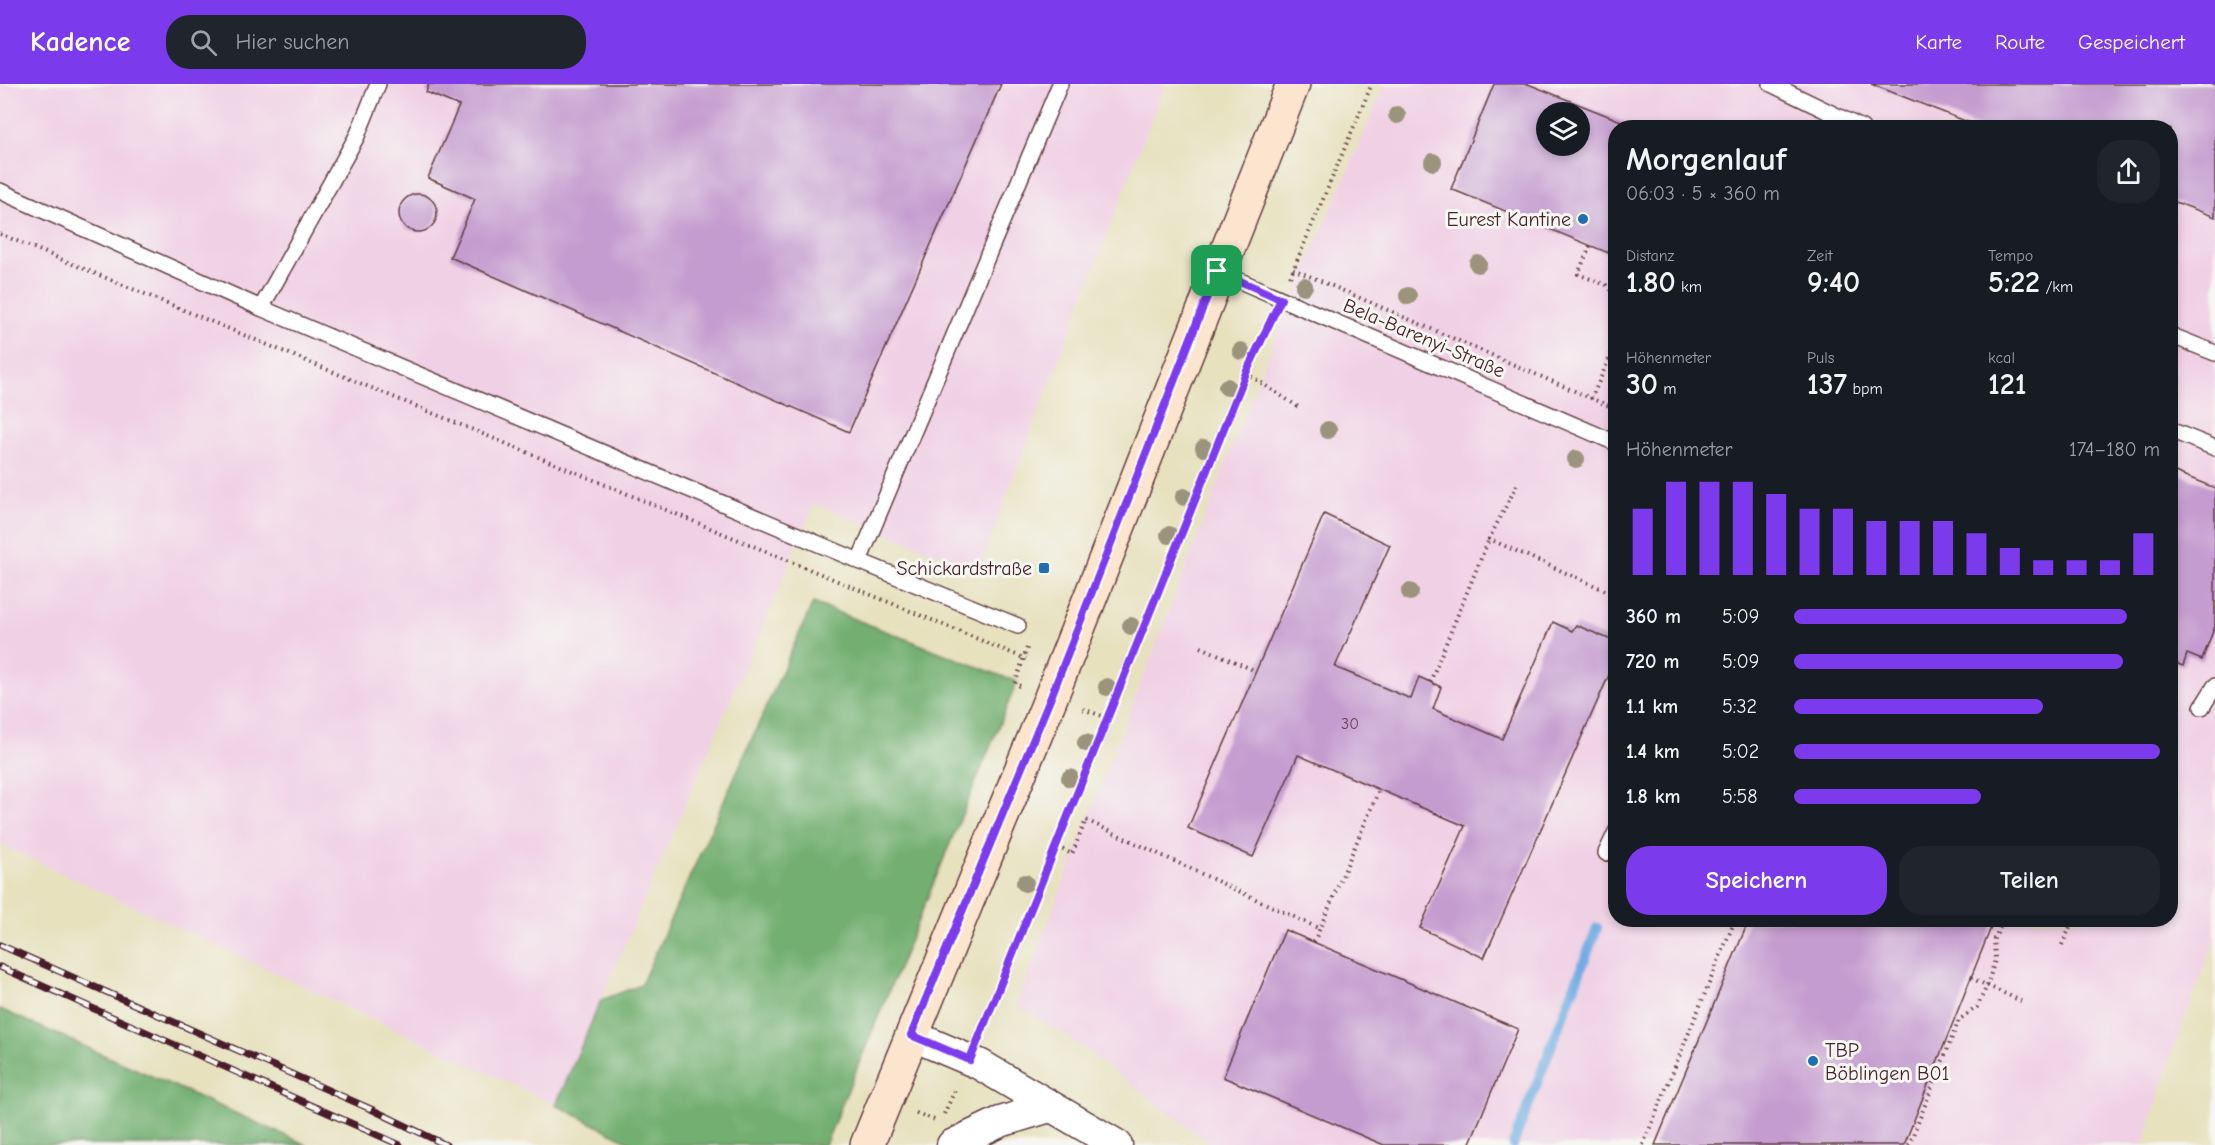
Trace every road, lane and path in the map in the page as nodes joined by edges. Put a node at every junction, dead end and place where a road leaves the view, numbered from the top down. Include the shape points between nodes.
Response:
1 (378, 84) edge
2 (1060, 84) edge
3 (1293, 84) edge
4 (1372, 84) edge
5 (1771, 84) edge
6 (1845, 120) edge
7 (0, 191) edge
8 (0, 234) edge
9 (1590, 246) dead end
10 (1293, 269) junction
11 (1217, 271) junction
12 (1608, 287) edge
13 (1281, 299) junction
14 (261, 308) junction
15 (2178, 338) edge
16 (2215, 352) edge
17 (1608, 362) edge
18 (1246, 373) junction
19 (1591, 399) junction
20 (1608, 406) edge
21 (1300, 408) dead end
22 (2178, 433) edge
23 (1608, 440) edge
24 (2215, 448) edge
25 (1517, 485) dead end
26 (1489, 539) junction
27 (859, 561) junction
28 (1608, 591) edge
29 (1018, 626) dead end
30 (1201, 647) dead end
31 (1026, 659) dead end
32 (1256, 672) dead end
33 (1430, 682) dead end
34 (2215, 686) edge
35 (2202, 707) dead end
36 (1379, 790) dead end
37 (1057, 847) junction
38 (1608, 849) edge
39 (1606, 853) dead end
40 (1732, 927) edge
41 (2000, 927) edge
42 (2070, 927) edge
43 (1320, 929) junction
44 (1314, 942) dead end
45 (2062, 945) dead end
46 (1971, 978) dead end
47 (1987, 986) junction
48 (2021, 1001) dead end
49 (911, 1035) junction
50 (970, 1060) junction
51 (1050, 1107) junction
52 (867, 1145) edge
53 (952, 1145) edge
54 (1117, 1145) edge
55 (1643, 1145) edge
56 (1910, 1145) edge

1 - 14 lane via 357,136
2 - 27 lane
3 - 11 street
4 - 10 path
5 - 6 lane
7 - 14 lane
8 - 31 path
9 - 12 path via 1578,274
10 - 13 path
10 - 19 path
11 - 13 lane, Bela-Barenyi-Straße
11 - 49 street via 1051,697
13 - 18 path
13 - 23 lane, Bela-Barenyi-Straße
14 - 27 lane
15 - 16 lane
17 - 19 path
18 - 21 path
18 - 37 path
19 - 20 path
22 - 24 lane
25 - 26 path
26 - 28 path
26 - 33 path
27 - 29 lane
30 - 32 path
34 - 35 lane
36 - 43 path
37 - 43 path via 1072,854 1086,820
37 - 50 path
38 - 39 lane
40 - 55 path
41 - 47 path via 1994,939 1995,960
42 - 45 path
43 - 44 path
46 - 47 path
47 - 48 path
47 - 56 path via 1977,1007 1959,1020
49 - 50 street
49 - 52 street
50 - 51 street
50 - 53 path via 940,1122
51 - 53 street via 1000,1122
51 - 54 street

